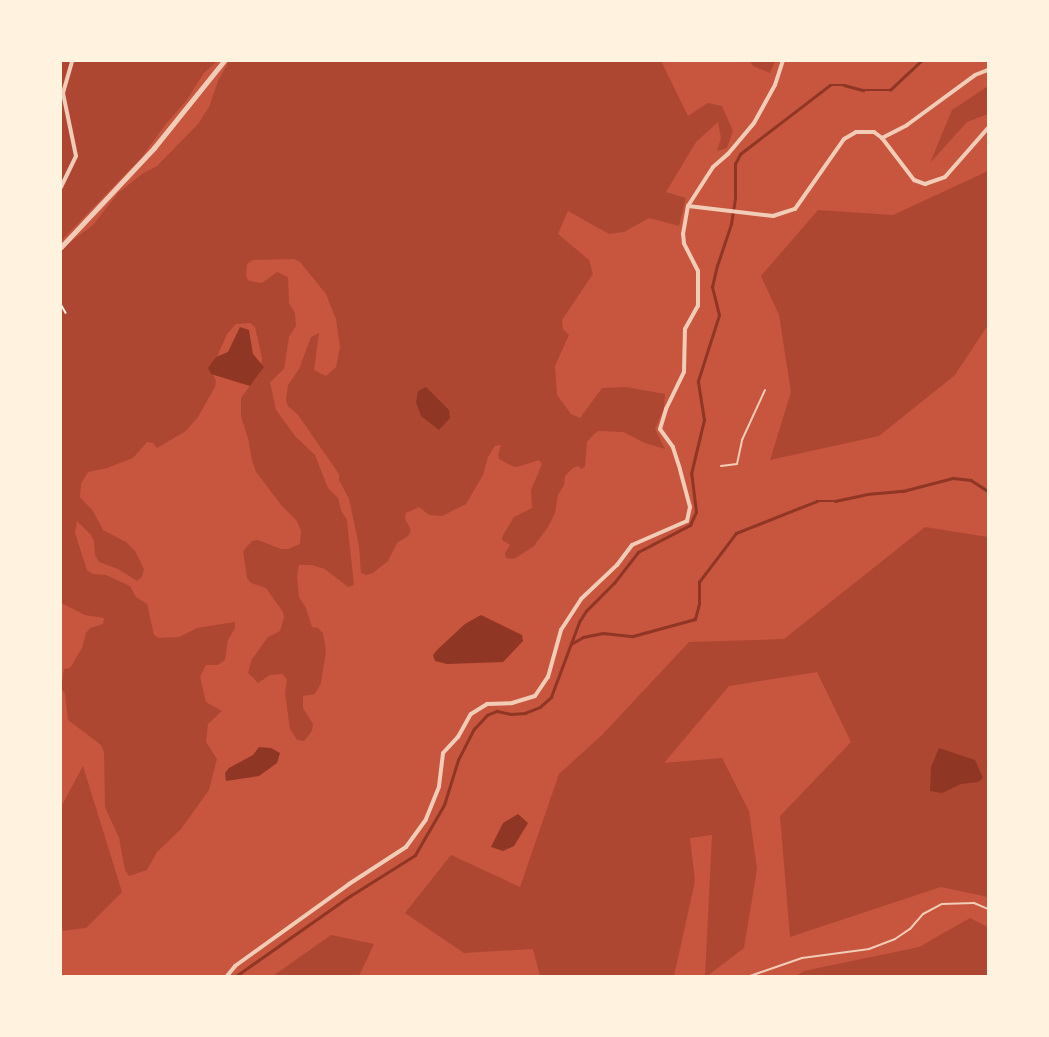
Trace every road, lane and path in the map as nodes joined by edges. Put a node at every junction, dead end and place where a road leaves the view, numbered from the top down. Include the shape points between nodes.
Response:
1 (72, 61) edge
2 (224, 61) edge
3 (783, 61) edge
4 (988, 70) edge
5 (988, 128) edge
6 (882, 138) junction
7 (61, 187) edge
8 (688, 206) junction
9 (61, 247) edge
10 (61, 304) edge
11 (66, 313) dead end
12 (766, 390) dead end
13 (722, 466) dead end
14 (988, 909) edge
15 (227, 975) edge
16 (750, 976) edge

1 - 7 street via 64,93 76,156
2 - 9 street via 154,148
3 - 8 street via 775,85 754,123 728,154 713,167
4 - 6 street via 976,75 907,125
5 - 6 street via 945,177 925,184 914,180
6 - 8 street via 874,132 856,132 844,139 795,209 773,216
8 - 15 street via 683,234 684,243 698,271 698,306 685,329 684,372 666,409 660,429 673,447 682,476 690,507 687,521 632,545 581,600 561,630 548,676 535,696 512,703 487,704 471,714 458,737 443,753 439,786 426,818 406,847 349,884
10 - 11 path
12 - 13 lane via 742,440 737,464
14 - 16 lane via 974,903 942,904 923,914 910,929 895,939 869,949 802,958

